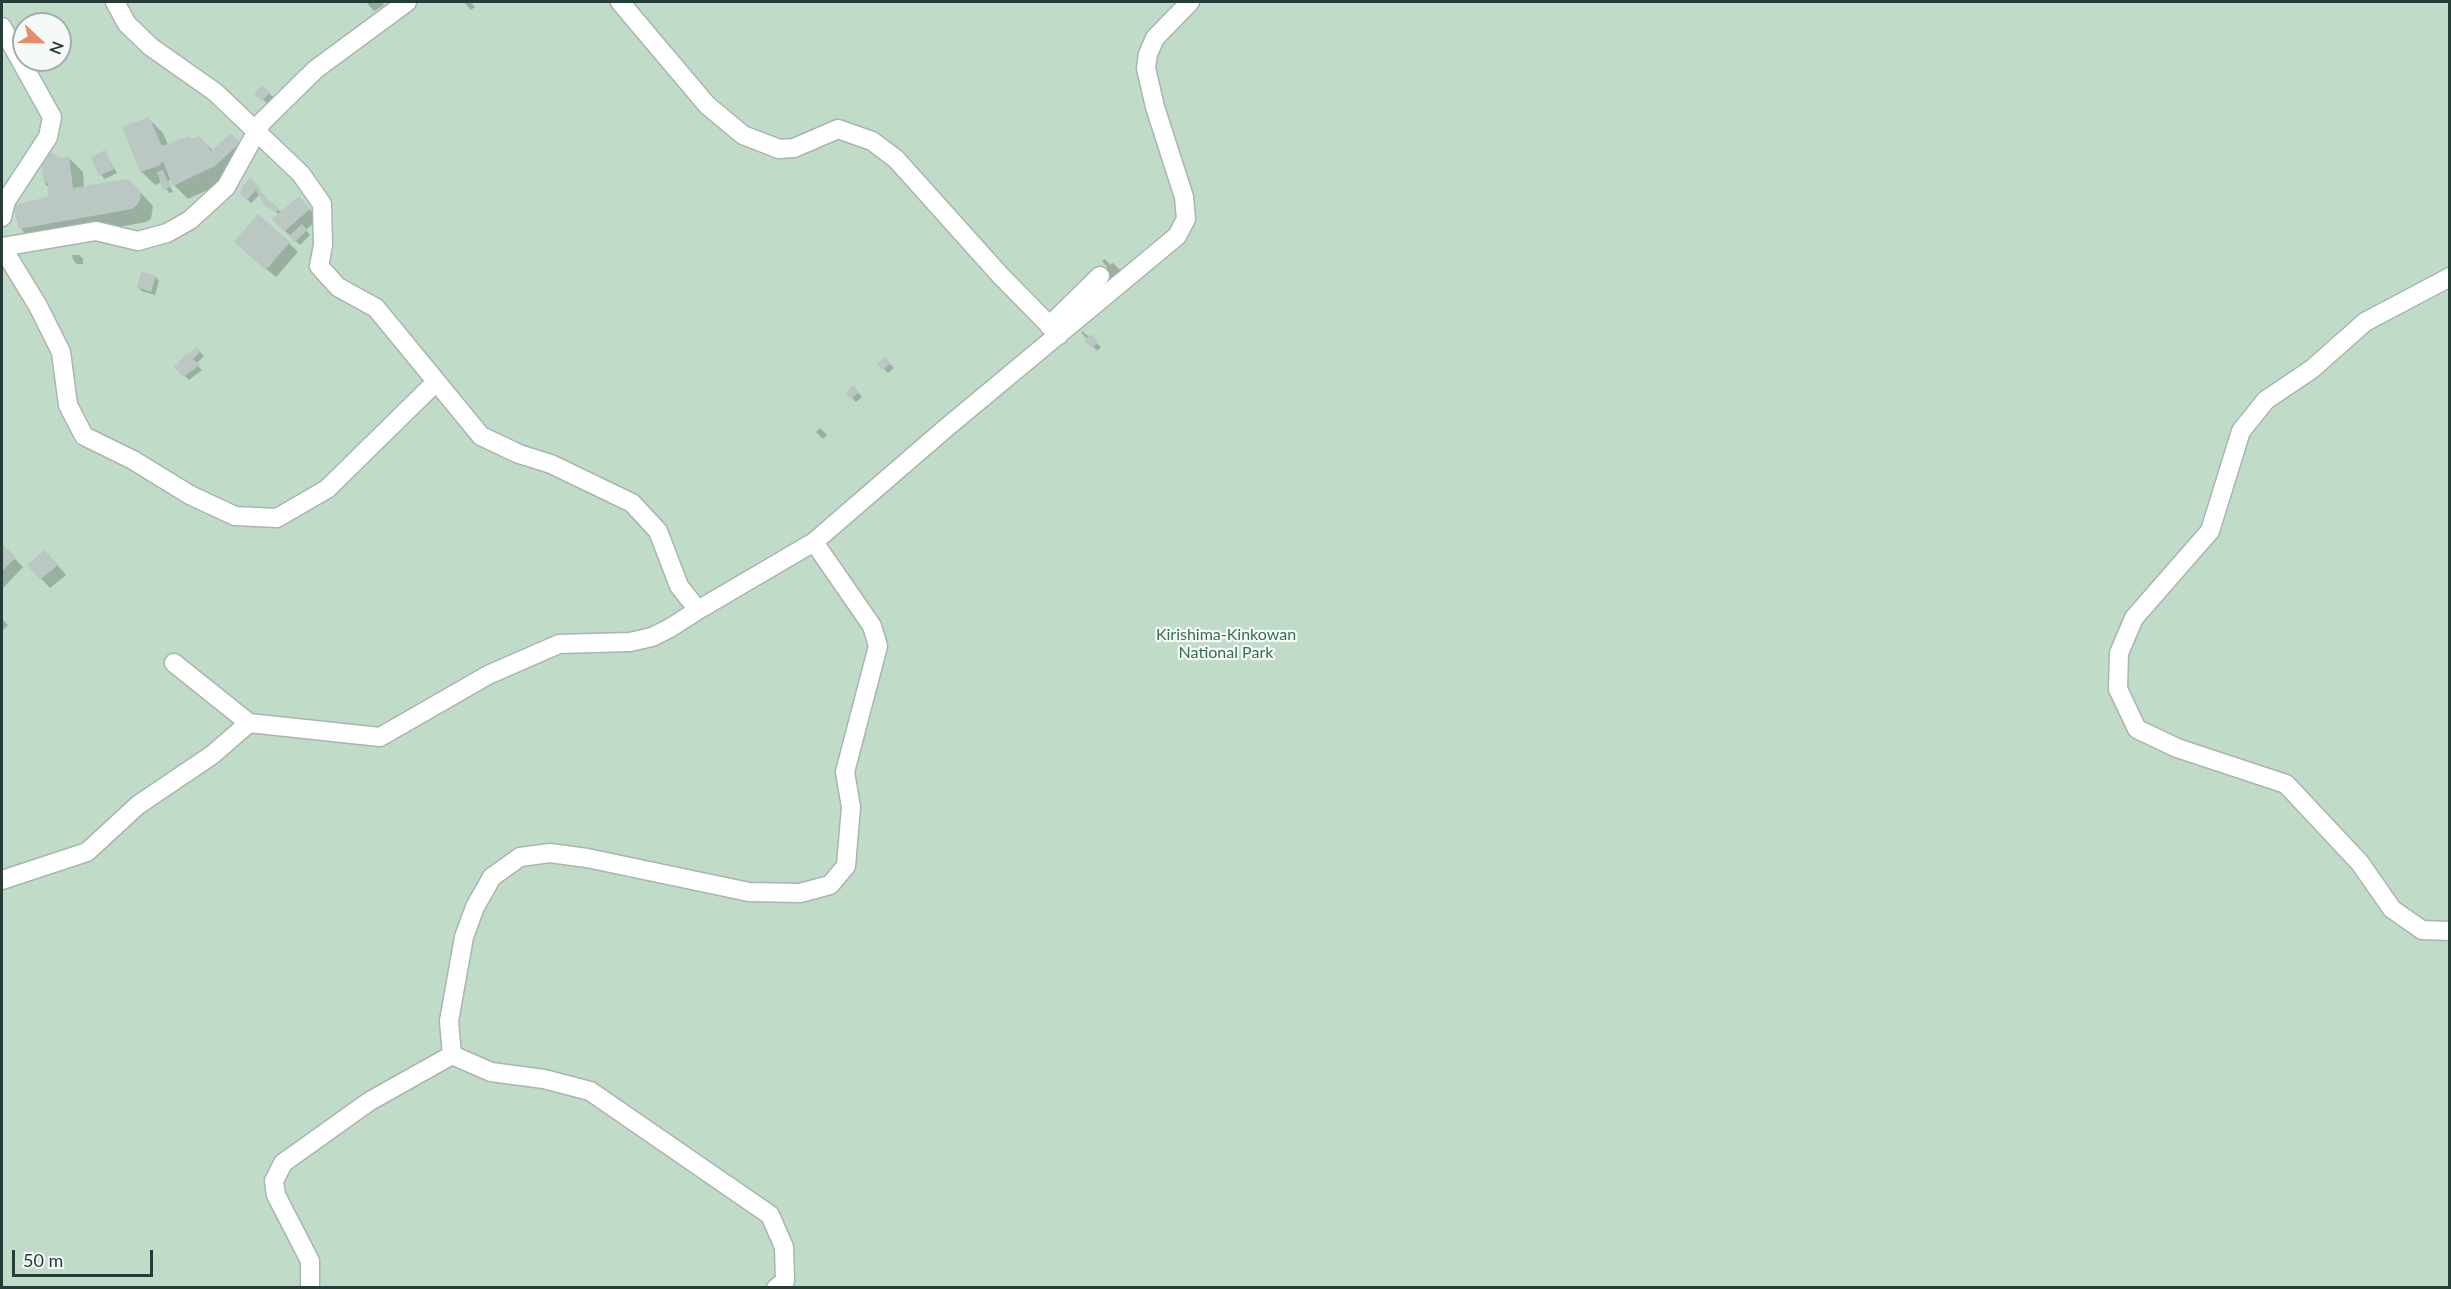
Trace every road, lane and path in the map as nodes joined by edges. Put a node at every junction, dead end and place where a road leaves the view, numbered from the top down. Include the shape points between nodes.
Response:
1 (114, 2) edge
2 (406, 2) edge
3 (620, 2) edge
4 (1190, 2) edge
5 (2, 27) edge
6 (257, 132) junction
7 (2, 218) edge
8 (2, 247) edge
9 (1100, 276) dead end
10 (2450, 278) edge
11 (1054, 330) junction
12 (436, 382) junction
13 (814, 542) junction
14 (698, 610) junction
15 (174, 663) dead end
16 (249, 723) junction
17 (2, 880) edge
18 (2450, 931) edge
19 (452, 1055) junction
20 (310, 1287) edge
21 (776, 1287) edge

1 - 6 street via 127,24 151,47 215,92
2 - 6 street via 316,69 262,122
3 - 11 street via 707,105 743,135 779,149 794,148 838,129 872,141 896,159
4 - 11 street via 1155,38 1146,68 1184,197 1186,219 1177,236
5 - 7 street via 52,117 48,137 6,201
6 - 8 street via 226,187 190,220 167,233 138,241 96,231
6 - 12 street via 301,174 322,204 319,266 338,287 376,308
8 - 12 street via 60,352 68,405 84,436 235,516 277,518 327,489
9 - 11 street
10 - 18 street via 2365,322 2312,369 2266,400 2241,431 2210,531 2134,618 2119,654 2118,689 2137,729 2177,748 2286,784 2360,863 2392,909 2422,930
11 - 13 street
12 - 14 street via 480,436 551,464 632,503 658,531 680,586
13 - 14 street
13 - 19 street via 872,626 878,646 845,772 851,807 846,866 830,885 800,893 749,892 587,858 550,853 520,857 492,877 464,937 449,1021
14 - 16 street via 652,637 630,642 559,644 488,675 380,737
15 - 16 street
16 - 17 street via 212,755 138,805 87,852
19 - 20 street via 370,1101 283,1163 274,1181 276,1195 310,1261
19 - 21 street via 491,1072 544,1079 590,1091 770,1215 784,1246 785,1281

